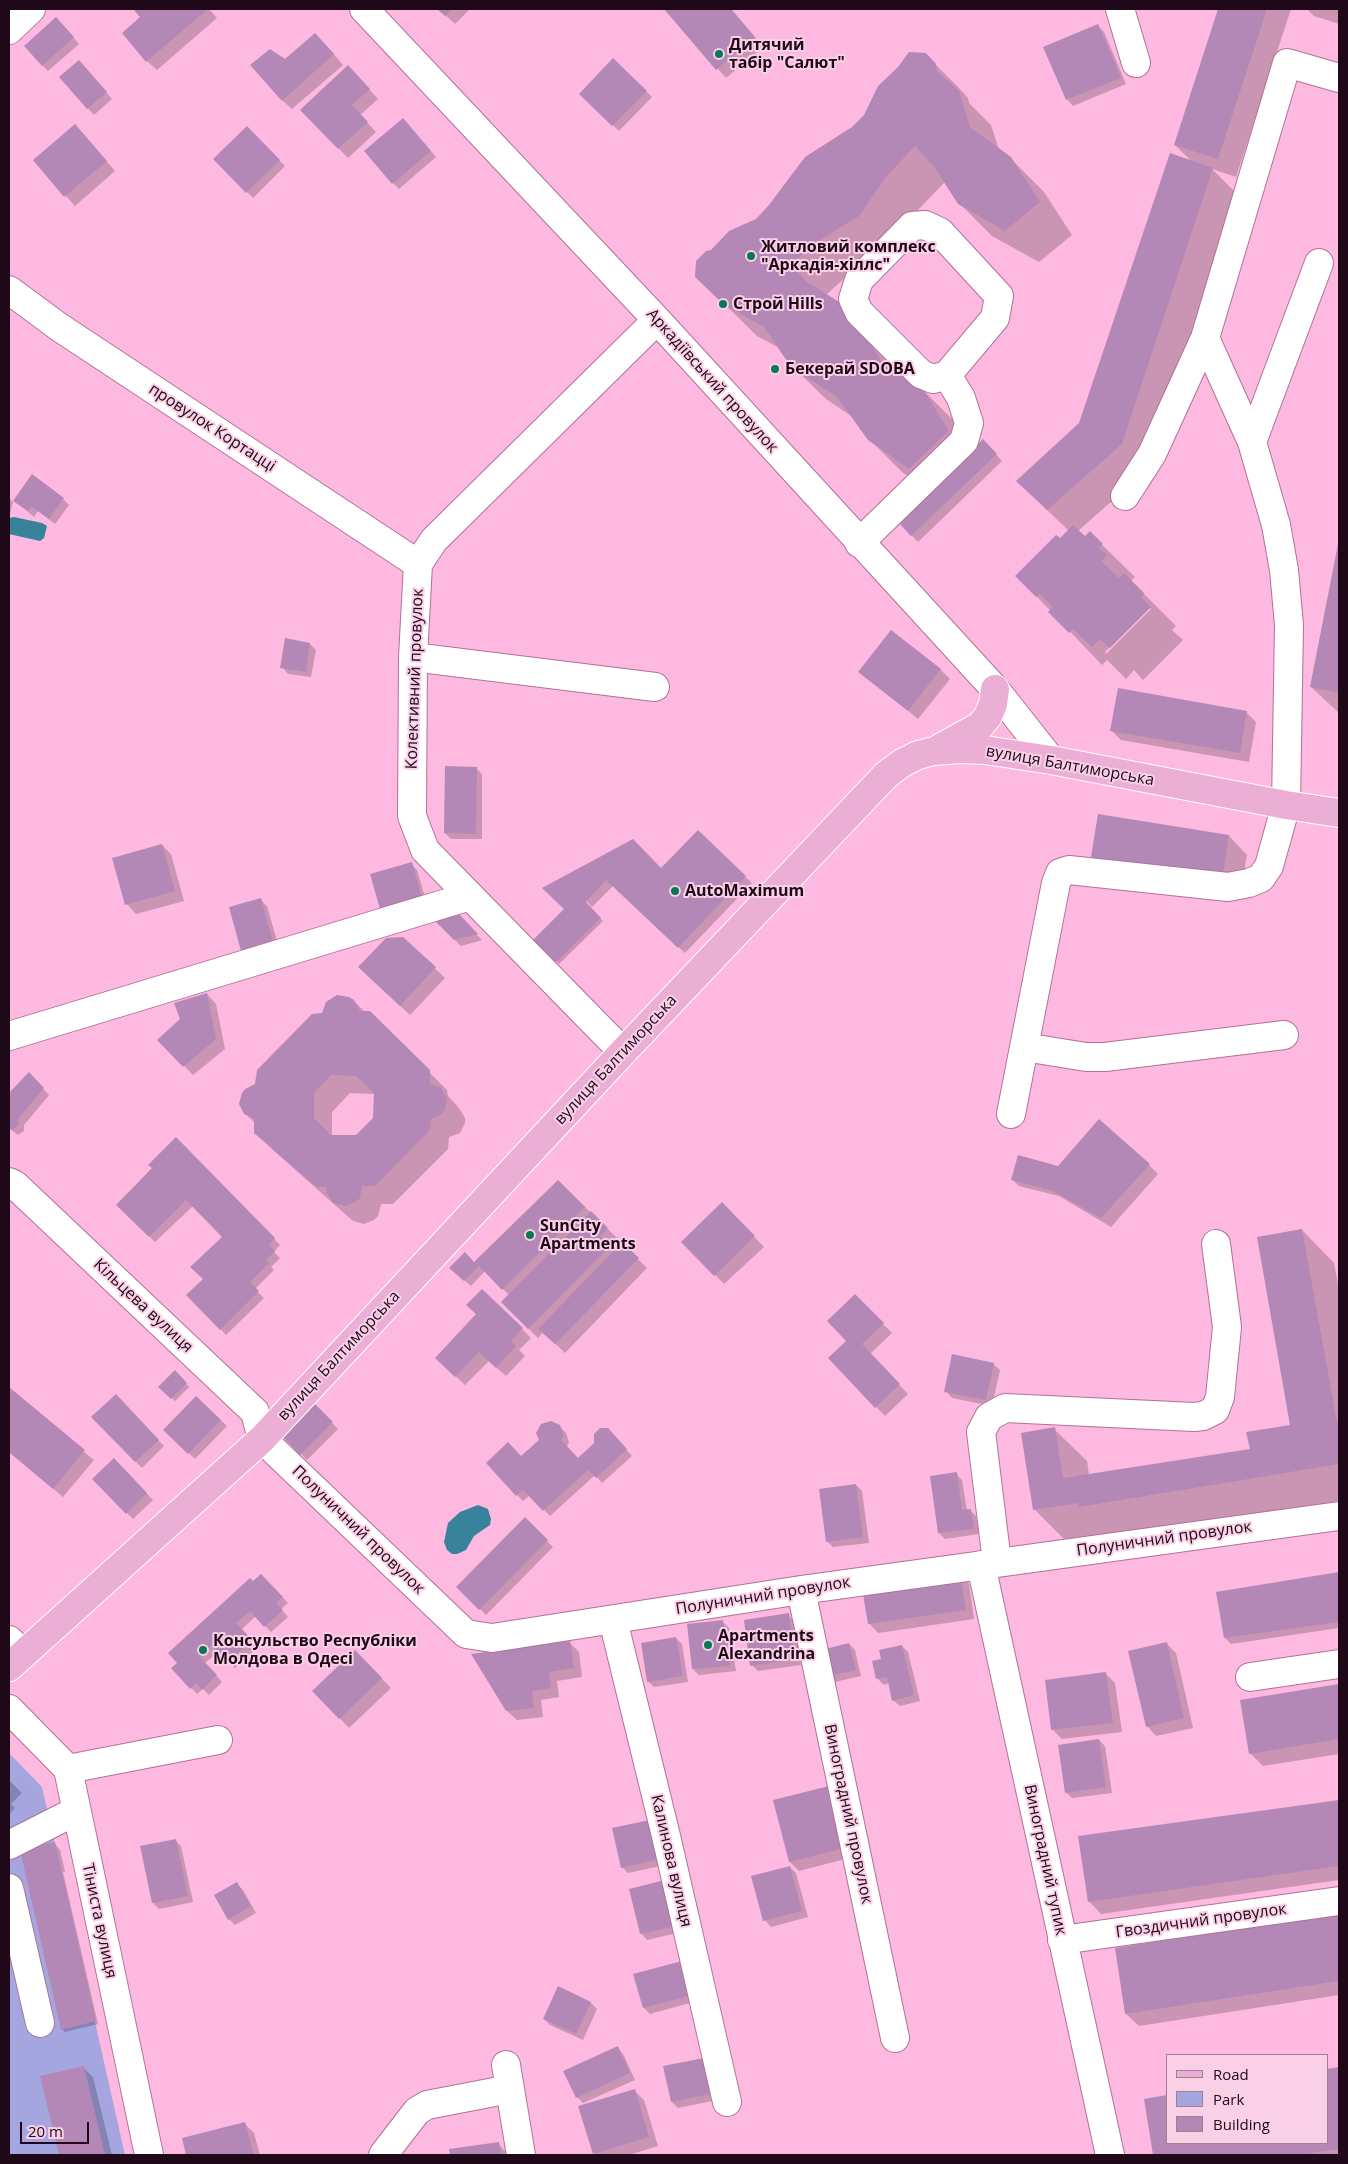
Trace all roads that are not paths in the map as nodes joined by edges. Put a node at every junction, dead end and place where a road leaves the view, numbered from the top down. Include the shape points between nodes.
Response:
1 (31, 9) edge
2 (364, 9) edge
3 (1120, 9) edge
4 (9, 30) edge
5 (1136, 63) dead end
6 (1339, 78) edge
7 (1319, 263) dead end
8 (9, 290) edge
9 (657, 320) junction
10 (1205, 338) junction
11 (947, 375) junction
12 (1252, 442) junction
13 (1125, 496) dead end
14 (859, 542) junction
15 (418, 564) junction
16 (413, 657) junction
17 (655, 687) dead end
18 (995, 689) junction
19 (934, 751) junction
20 (1051, 760) junction
21 (1286, 805) junction
22 (1339, 812) edge
23 (470, 896) junction
24 (1284, 1035) dead end
25 (9, 1036) edge
26 (1024, 1047) junction
27 (623, 1052) junction
28 (1011, 1114) dead end
29 (9, 1182) edge
30 (1216, 1244) dead end
31 (262, 1439) junction
32 (1339, 1516) edge
33 (989, 1563) junction
34 (801, 1590) junction
35 (613, 1620) junction
36 (13, 1653) edge
37 (1339, 1664) edge
38 (1250, 1677) dead end
39 (9, 1709) edge
40 (218, 1740) dead end
41 (68, 1769) junction
42 (76, 1812) junction
43 (9, 1845) edge
44 (9, 1888) edge
45 (1339, 1901) edge
46 (1062, 1940) junction
47 (40, 2023) dead end
48 (895, 2038) dead end
49 (727, 2102) dead end
50 (149, 2155) edge
51 (383, 2155) edge
52 (521, 2155) edge
53 (1110, 2155) edge

1 - 4 street
2 - 9 street, Аркадіївський провулок
3 - 5 street
6 - 10 street via 1287,63
7 - 12 street
8 - 15 street, провулок Кортацці via 58,327
9 - 14 street, Аркадіївський провулок
9 - 15 street, Колективний провулок via 434,540
10 - 12 street
10 - 13 street via 1152,454
11 - 11 street via 995,318 999,296 940,232 925,225 912,226 859,280 852,298 859,312 921,374 934,379
11 - 14 street via 961,398 969,423 964,441
12 - 21 street via 1276,525 1290,625
14 - 18 street, Аркадіївський провулок
15 - 16 street, Колективний провулок
16 - 17 street
16 - 23 street, Колективний провулок via 412,816 425,850
18 - 19 main road via 993,704 980,726
18 - 20 street, Аркадіївський провулок
19 - 20 main road, вулиця Балтиморська via 985,750
19 - 27 main road, вулиця Балтиморська via 918,755 886,775
20 - 21 main road, вулиця Балтиморська
21 - 22 main road, вулиця Балтиморська
21 - 26 street via 1269,866 1261,878 1249,884 1228,887 1069,870 1060,873
23 - 25 street
23 - 27 street, Колективний провулок
24 - 26 street via 1105,1057
26 - 28 street
27 - 31 main road, вулиця Балтиморська
29 - 31 street, Кільцева вулиця via 255,1412
30 - 33 street, Виноградний тупик via 1227,1327 1220,1397 1215,1410 1194,1417 1005,1408 988,1417 981,1432
31 - 35 street, Полуничний провулок via 466,1634 492,1638
31 - 36 main road, вулиця Балтиморська
32 - 33 street, Полуничний провулок
33 - 34 street, Полуничний провулок
33 - 46 street, Виноградний тупик
34 - 35 street, Полуничний провулок
34 - 48 street, Виноградний провулок
35 - 49 street, Калинова вулиця
37 - 38 street
39 - 41 street
40 - 41 street
41 - 42 street, Тіниста вулиця
42 - 43 street
42 - 50 street, Тіниста вулиця
44 - 47 street
45 - 46 street, Гвоздичний провулок
46 - 53 street, Виноградний тупик
51 - 52 street via 417,2111 508,2077

